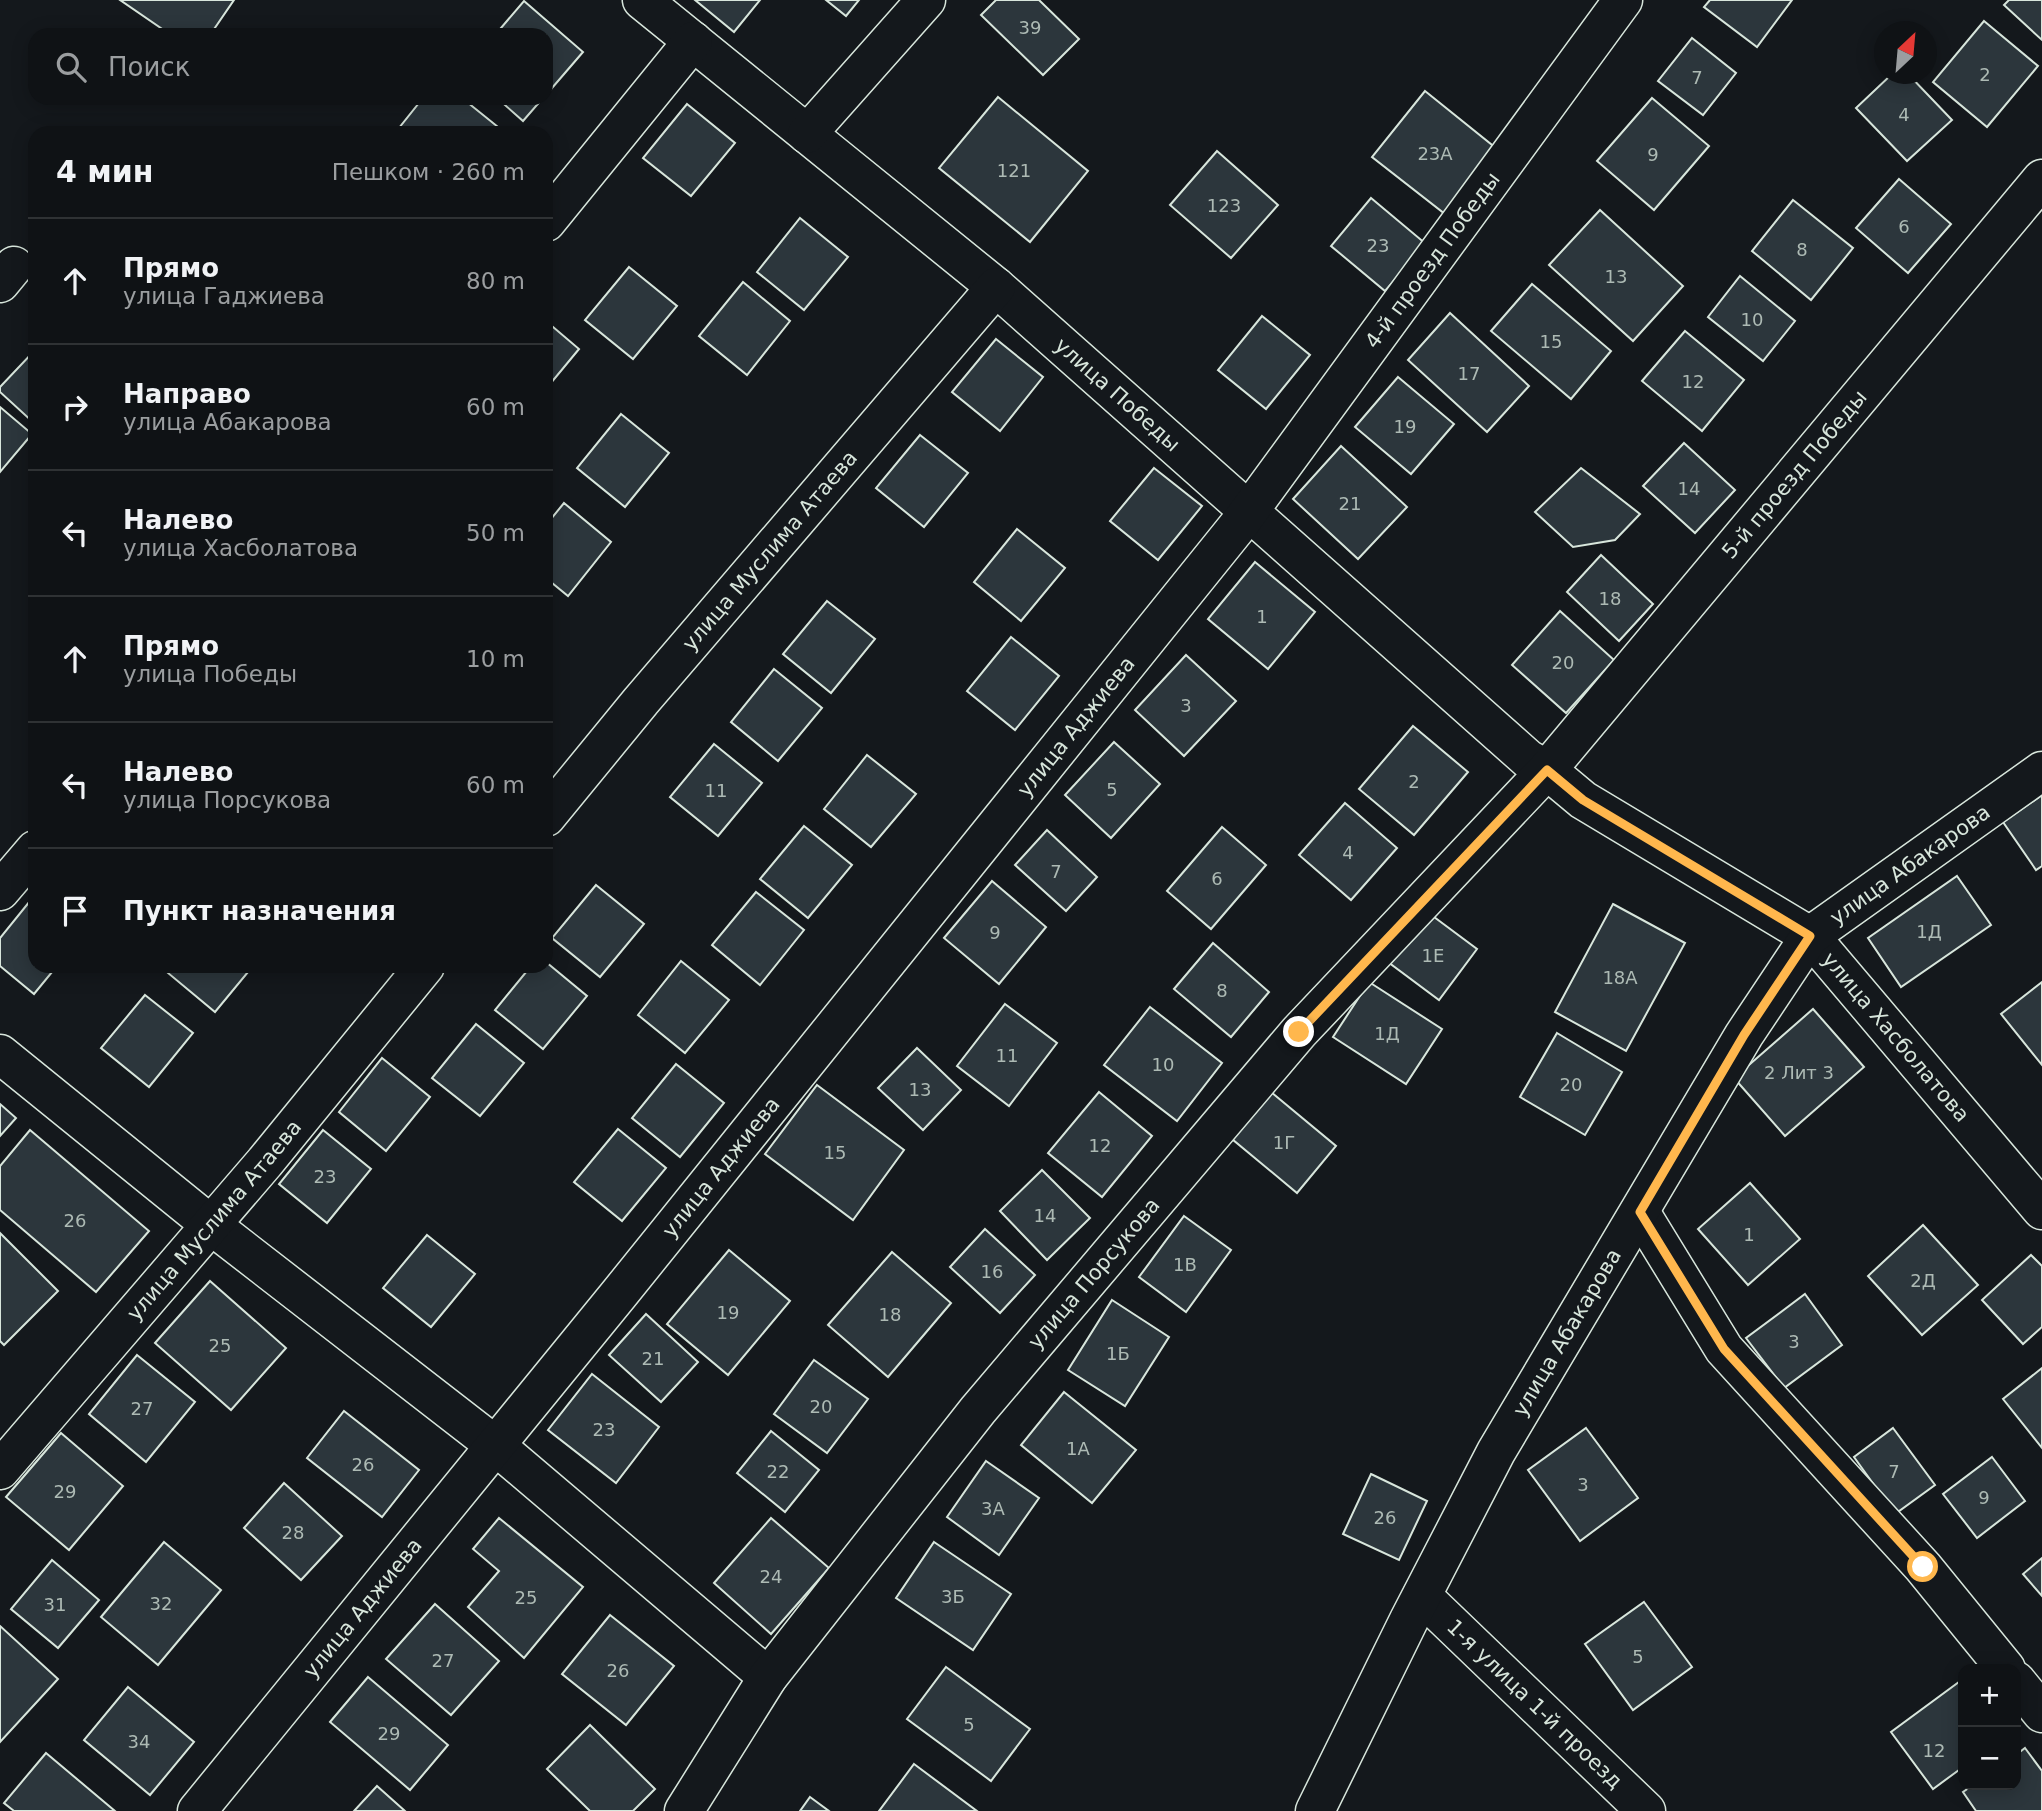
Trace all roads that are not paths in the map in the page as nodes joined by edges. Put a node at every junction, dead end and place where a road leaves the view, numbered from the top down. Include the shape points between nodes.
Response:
1 (642, 0) edge
2 (926, 0) edge
3 (1622, 0) edge
4 (693, 41) junction
5 (807, 134) junction
6 (2042, 179) edge
7 (553, 213) edge
8 (996, 287) junction
9 (1245, 516) junction
10 (1547, 770) junction
11 (2042, 771) edge
12 (1583, 800) joint
13 (553, 808) edge
14 (28, 858) edge
15 (0, 891) edge
16 (1810, 936) junction
17 (419, 973) edge
18 (0, 1054) edge
19 (2042, 1210) edge
20 (1640, 1212) junction
21 (211, 1225) junction
22 (496, 1446) junction
23 (0, 1470) edge
24 (1422, 1595) junction
25 (2002, 1664) edge
26 (768, 1677) junction
27 (2021, 1687) edge
28 (2042, 1713) edge
29 (197, 1811) edge
30 (684, 1811) edge
31 (1315, 1811) edge
32 (1646, 1811) edge

1 - 4 street, улица Победы
2 - 5 street
3 - 9 street, 4-й проезд Победы
4 - 5 street, улица Победы
4 - 7 street
5 - 8 street, улица Победы
6 - 10 street, 5-й проезд Победы
8 - 9 street, улица Победы
8 - 13 street, улица Муслима Атаева
9 - 10 street, улица Победы via 1528,759
9 - 22 street, улица Аджиева
10 - 12 street, улица Победы
10 - 26 street, улица Порсукова via 1299,1032 978,1410
11 - 16 street, улица Абакарова
12 - 16 street, улица Хасболатова
14 - 15 street
16 - 19 street, улица Хасболатова
16 - 20 street, улица Абакарова via 1744,1035
17 - 21 street, улица Муслима Атаева
18 - 21 street
20 - 24 street, улица Абакарова via 1496,1452
20 - 25 street via 1724,1349 1923,1567
21 - 22 street
21 - 23 street, улица Муслима Атаева
22 - 26 street
22 - 29 street, улица Аджиева
24 - 31 street, улица Абакарова
24 - 32 street, 1-я улица 1-й проезд
26 - 30 street, улица Порсукова
27 - 28 street

